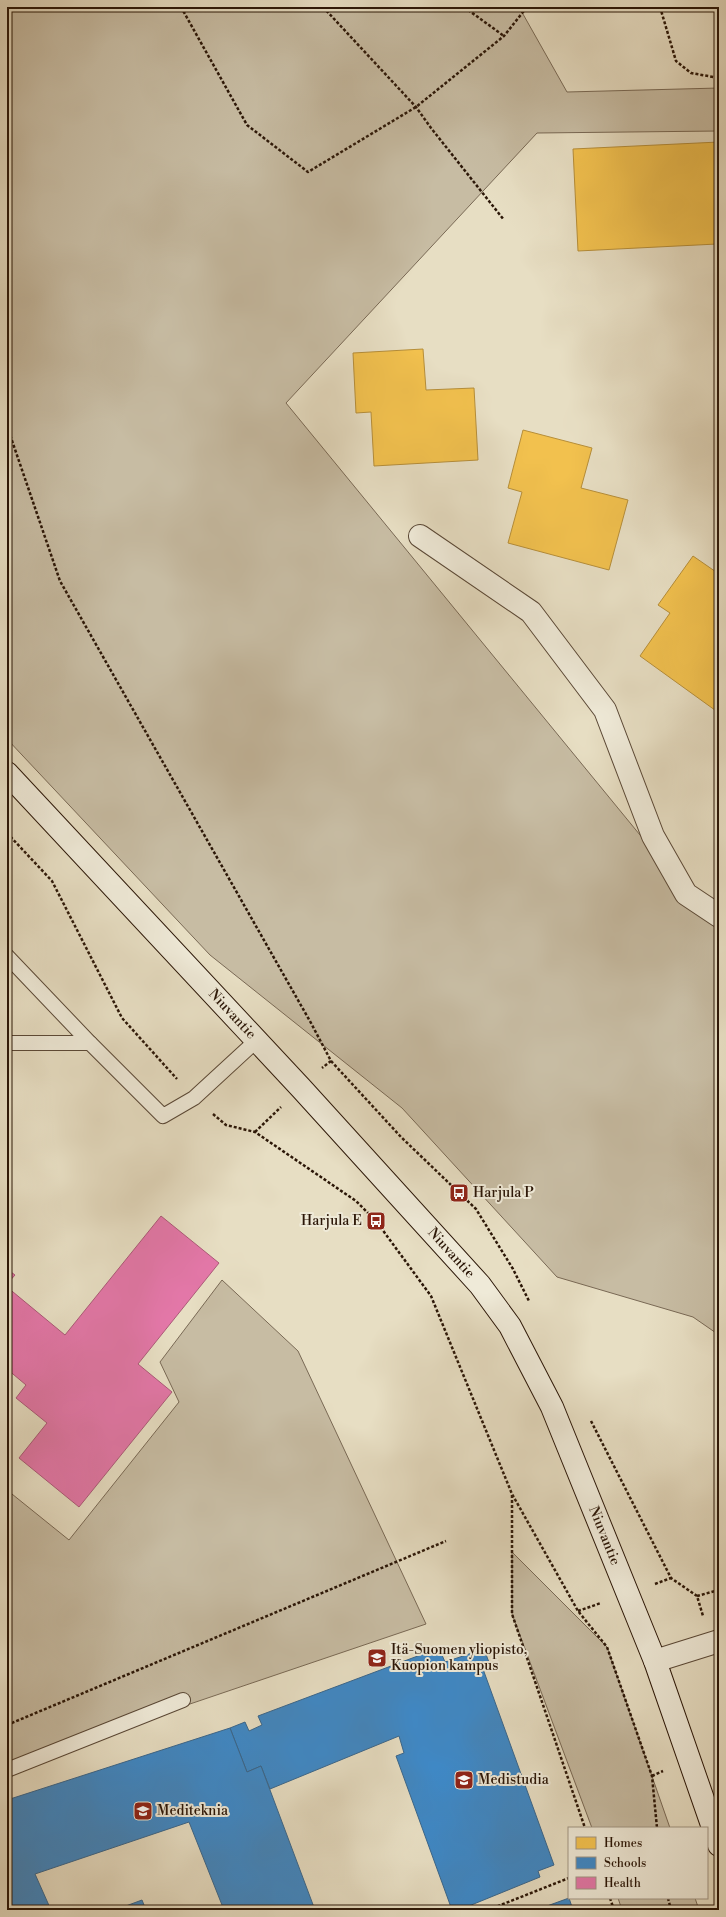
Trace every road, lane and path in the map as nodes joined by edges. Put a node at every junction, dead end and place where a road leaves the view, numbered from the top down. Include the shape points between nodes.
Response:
1 (181, 7) edge
2 (323, 7) edge
3 (464, 7) edge
4 (527, 7) edge
5 (660, 7) edge
6 (504, 36) junction
7 (719, 78) edge
8 (416, 107) junction
9 (504, 220) dead end
10 (7, 426) edge
11 (420, 536) dead end
12 (7, 773) edge
13 (7, 833) edge
14 (719, 916) edge
15 (7, 956) edge
16 (256, 1041) junction
17 (7, 1043) edge
18 (90, 1043) junction
19 (301, 1088) junction
20 (194, 1098) junction
21 (255, 1132) junction
22 (512, 1494) junction
23 (446, 1541) dead end
24 (719, 1590) edge
25 (696, 1596) dead end
26 (719, 1641) edge
27 (655, 1662) junction
28 (183, 1700) dead end
29 (719, 1701) edge
30 (7, 1725) edge
31 (719, 1731) edge
32 (7, 1770) edge
33 (585, 1827) edge
34 (657, 1827) edge
35 (719, 1845) edge
36 (568, 1878) edge
37 (610, 1899) edge
38 (668, 1899) edge
39 (488, 1910) edge
40 (614, 1910) edge
41 (671, 1910) edge

1 - 8 path via 247,125 308,172
2 - 8 path
3 - 6 path
4 - 6 path
5 - 7 path via 676,61 691,73
6 - 8 path
8 - 9 path
10 - 19 path via 60,581 331,1061
11 - 14 street via 531,612 605,710 653,836 686,894
12 - 16 street, Niuvantie
13 - 20 path via 52,881 122,1018
15 - 18 lane
16 - 19 street, Niuvantie
16 - 20 lane
17 - 18 lane
18 - 20 lane via 163,1116
19 - 21 path
19 - 27 street, Niuvantie via 480,1285 510,1326 552,1406
20 - 21 path via 226,1125
21 - 22 path via 356,1201 376,1221 431,1296
22 - 33 path via 512,1614
22 - 34 path via 578,1611 607,1647 652,1776
23 - 30 path
24 - 25 path
26 - 27 street
27 - 35 street, Niuvantie
28 - 32 lane
29 - 31 path via 715,1714
36 - 39 path
37 - 40 path
38 - 41 path

